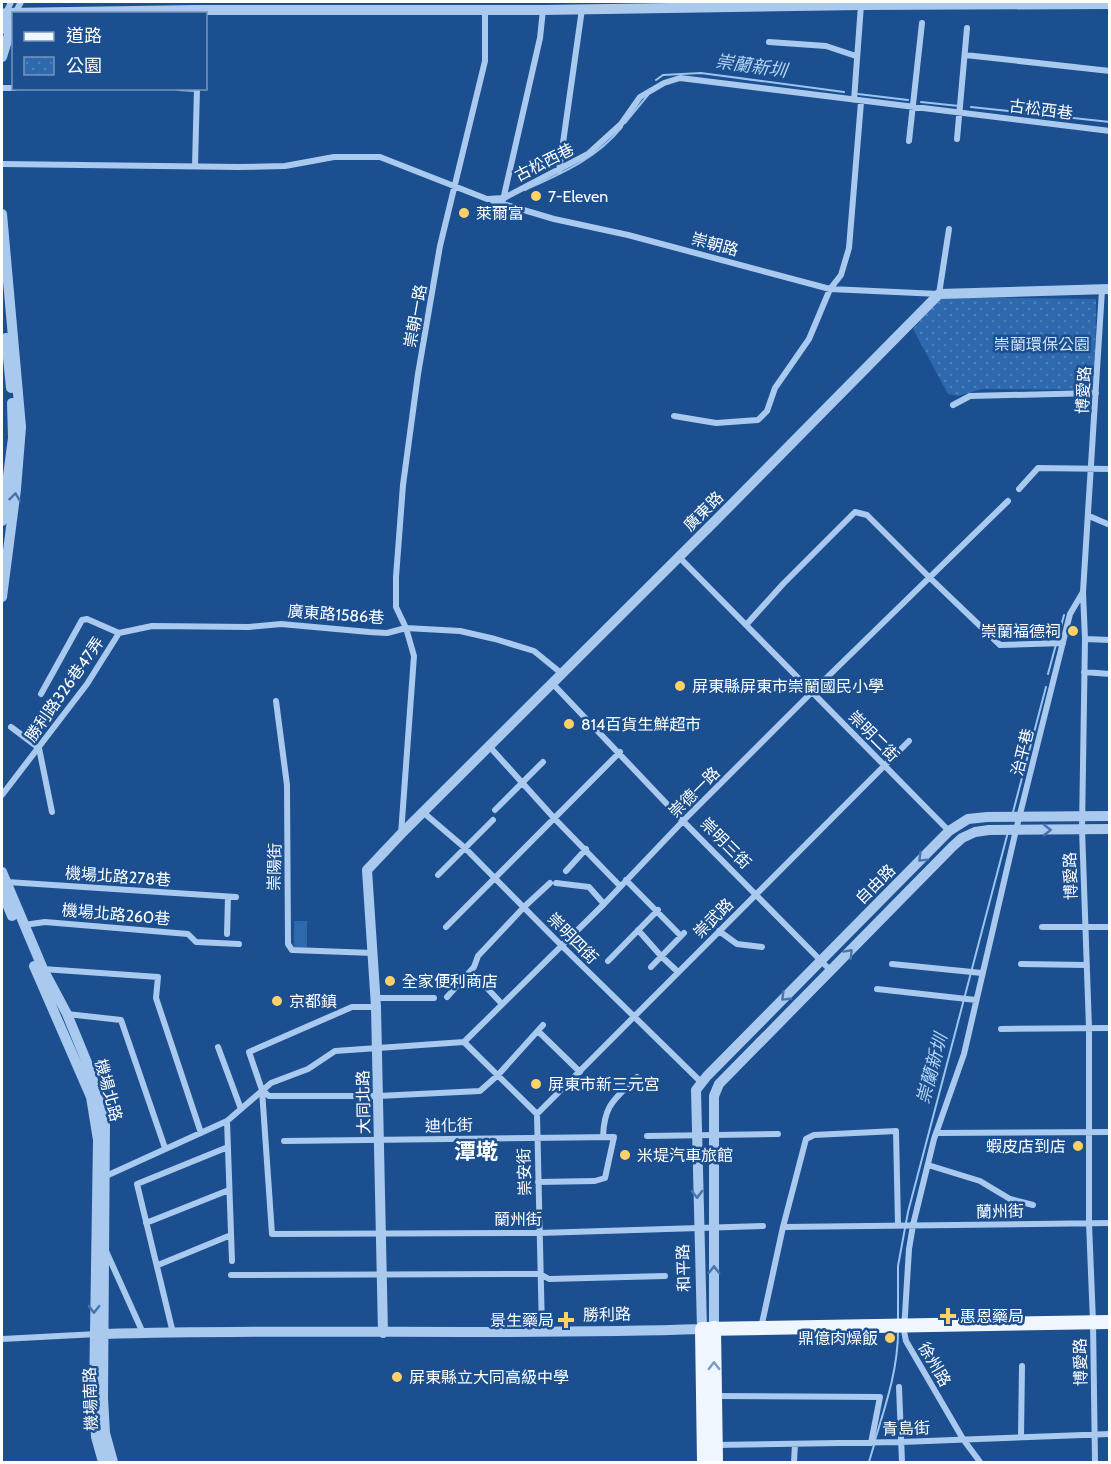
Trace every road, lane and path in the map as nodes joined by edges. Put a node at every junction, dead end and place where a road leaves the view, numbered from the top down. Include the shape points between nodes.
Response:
1 (11, 2) edge
2 (861, 4) junction
3 (1110, 4) edge
4 (582, 9) junction
5 (485, 10) junction
6 (543, 10) junction
7 (196, 12) edge
8 (12, 14) edge
9 (922, 23) dead end
10 (967, 28) dead end
11 (2, 29) edge
12 (769, 42) dead end
13 (965, 55) junction
14 (856, 56) junction
15 (2, 57) edge
16 (1110, 71) edge
17 (197, 90) edge
18 (854, 100) junction
19 (861, 102) junction
20 (913, 107) junction
21 (959, 114) junction
22 (1110, 131) edge
23 (957, 139) dead end
24 (909, 141) dead end
25 (2, 164) edge
26 (195, 166) junction
27 (559, 171) junction
28 (455, 187) junction
29 (503, 201) junction
30 (2, 214) edge
31 (949, 229) dead end
32 (830, 289) junction
33 (1106, 290) edge
34 (939, 294) junction
35 (2, 296) edge
36 (1096, 393) junction
37 (953, 405) dead end
38 (674, 416) dead end
39 (1092, 469) junction
40 (1110, 469) edge
41 (1019, 489) dead end
42 (1008, 501) dead end
43 (1089, 516) junction
44 (2, 521) edge
45 (1110, 525) edge
46 (679, 557) junction
47 (929, 577) junction
48 (1083, 592) junction
49 (2, 597) edge
50 (746, 626) junction
51 (199, 627) joint
52 (406, 628) junction
53 (119, 633) junction
54 (1085, 639) junction
55 (1110, 640) edge
56 (1061, 643) junction
57 (1084, 672) junction
58 (561, 673) junction
59 (1110, 674) edge
60 (552, 682) junction
61 (812, 692) junction
62 (41, 694) dead end
63 (276, 701) dead end
64 (11, 727) dead end
65 (909, 741) dead end
66 (489, 746) junction
67 (39, 748) junction
68 (620, 752) junction
69 (543, 762) dead end
70 (884, 766) junction
71 (522, 783) junction
72 (2, 795) edge
73 (495, 810) dead end
74 (52, 812) dead end
75 (424, 813) junction
76 (1014, 816) junction
77 (1082, 816) junction
78 (1110, 816) edge
79 (554, 818) junction
80 (493, 820) dead end
81 (684, 821) junction
82 (1082, 829) junction
83 (1110, 829) edge
84 (1011, 830) junction
85 (949, 831) junction
86 (401, 834) junction
87 (465, 848) junction
88 (585, 849) junction
89 (368, 870) joint
90 (566, 871) dead end
91 (438, 875) dead end
92 (494, 878) junction
93 (626, 880) junction
94 (3, 882) edge
95 (620, 886) junction
96 (757, 893) junction
97 (228, 897) junction
98 (236, 897) dead end
99 (604, 904) junction
100 (524, 907) junction
101 (658, 910) junction
102 (24, 925) junction
103 (446, 927) dead end
104 (1042, 927) dead end
105 (1085, 927) junction
106 (1110, 927) edge
107 (638, 930) junction
108 (719, 931) junction
109 (227, 934) dead end
110 (239, 945) dead end
111 (561, 945) junction
112 (762, 947) dead end
113 (374, 953) junction
114 (661, 956) junction
115 (822, 960) junction
116 (608, 961) dead end
117 (892, 964) dead end
118 (1021, 964) dead end
119 (1086, 964) junction
120 (651, 967) dead end
121 (43, 969) junction
122 (471, 971) junction
123 (832, 971) junction
124 (678, 972) junction
125 (975, 973) junction
126 (878, 989) dead end
127 (447, 997) dead end
128 (434, 998) dead end
129 (976, 1000) junction
130 (375, 1002) junction
131 (502, 1004) junction
132 (67, 1014) junction
133 (635, 1017) junction
134 (1089, 1028) junction
135 (1110, 1028) edge
136 (1001, 1029) dead end
137 (464, 1042) junction
138 (218, 1047) dead end
139 (376, 1048) junction
140 (580, 1072) junction
141 (498, 1075) junction
142 (637, 1077) dead end
143 (704, 1079) junction
144 (719, 1084) joint
145 (262, 1090) junction
146 (378, 1096) junction
147 (241, 1108) junction
148 (537, 1114) junction
149 (227, 1120) junction
150 (1089, 1132) junction
151 (1110, 1132) edge
152 (201, 1133) junction
153 (936, 1133) junction
154 (778, 1134) dead end
155 (713, 1135) junction
156 (647, 1136) dead end
157 (696, 1136) junction
158 (537, 1137) junction
159 (603, 1137) junction
160 (379, 1140) junction
161 (284, 1141) dead end
162 (228, 1147) junction
163 (165, 1148) junction
164 (928, 1165) junction
165 (106, 1176) junction
166 (538, 1182) junction
167 (230, 1190) junction
168 (1033, 1205) dead end
169 (146, 1223) junction
170 (1089, 1223) junction
171 (1110, 1223) edge
172 (906, 1225) junction
173 (763, 1226) dead end
174 (714, 1227) junction
175 (783, 1227) junction
176 (698, 1228) junction
177 (381, 1233) junction
178 (539, 1233) junction
179 (231, 1234) junction
180 (100, 1248) junction
181 (232, 1261) dead end
182 (158, 1265) junction
183 (380, 1274) junction
184 (540, 1274) junction
185 (231, 1275) dead end
186 (665, 1276) dead end
187 (1093, 1322) junction
188 (1110, 1322) edge
189 (901, 1325) junction
190 (761, 1328) junction
191 (708, 1329) junction
192 (542, 1331) junction
193 (143, 1333) junction
194 (173, 1333) junction
195 (383, 1333) junction
196 (99, 1334) junction
197 (2, 1339) edge
198 (1022, 1366) dead end
199 (899, 1388) dead end
200 (714, 1396) junction
201 (1094, 1434) junction
202 (1110, 1434) edge
203 (1021, 1436) junction
204 (963, 1439) junction
205 (901, 1442) junction
206 (870, 1443) junction
207 (795, 1444) junction
208 (709, 1445) junction
209 (103, 1462) edge
210 (113, 1462) edge
211 (704, 1462) edge
212 (716, 1462) edge
213 (794, 1462) edge
214 (902, 1462) edge
215 (980, 1462) edge
216 (1095, 1462) edge

1 - 8 street
2 - 3 street
2 - 4 street
2 - 14 street
4 - 6 street
4 - 27 street
5 - 6 street
5 - 7 street
5 - 28 street, 崇朝一路 via 485,61
6 - 29 street
8 - 11 street
8 - 15 street
9 - 20 street
10 - 13 street
12 - 14 street via 826,46
13 - 16 street
13 - 21 street
14 - 18 street
17 - 26 street
18 - 19 street, 古松西巷
18 - 27 street, 古松西巷 via 680,78 664,82 639,97 621,124 588,154
19 - 20 street, 古松西巷
19 - 32 street via 849,248 841,275
20 - 21 street, 古松西巷
20 - 24 street
21 - 22 street, 古松西巷
21 - 23 street
25 - 26 street, 古松西巷
26 - 28 street, 古松西巷 via 285,166 334,157 380,157
27 - 29 street, 古松西巷
28 - 29 street, 古松西巷
28 - 52 street, 崇朝一路 via 440,246 403,485 396,607
29 - 32 street, 崇朝路 via 554,219
49 -> 30 street via 21,427
31 - 34 street
32 - 34 street, 崇朝路
32 - 38 street via 809,339 758,420 716,423
33 - 34 street
33 - 36 street, 博愛路
34 - 46 street, 廣東路
35 - 44 street via 13,410
36 - 37 street via 970,396
36 - 39 street, 博愛路
39 - 40 street
39 - 41 street via 1038,468
39 - 43 street, 博愛路
42 - 47 street, 崇德一路
43 - 45 street
43 - 48 street, 博愛路
46 - 50 street, 崇明二街
46 - 58 street, 廣東路
47 - 50 street via 867,515 855,512
47 - 56 street via 1000,645
47 - 61 street, 崇德一路
48 - 54 street, 博愛路
48 - 56 street, 治平巷 via 1070,614
50 - 61 street, 崇明二街
51 - 52 street, 廣東路1586巷 via 280,624 387,633
51 - 53 street, 勝利路326巷47弄 via 152,626
52 - 58 street via 460,631 495,639 534,651
52 - 86 street, 廣東路1586巷 via 414,656
53 - 62 street via 82,620
53 - 67 street, 勝利路326巷47弄
54 - 55 street
54 - 57 street, 博愛路
56 - 76 street, 治平巷
57 - 59 street
57 - 77 street, 博愛路
58 - 60 street, 廣東路
60 - 66 street, 廣東路
60 - 68 street, 崇明三街
61 - 70 street, 崇明二街
61 - 81 street, 崇德一路
63 - 113 street, 崇陽街 via 287,785 288,944 292,950
64 - 67 street
65 - 70 street, 崇武路
66 - 71 street
66 - 75 street, 廣東路
67 - 72 street, 勝利路326巷47弄
67 - 74 street
68 - 79 street
68 - 81 street, 崇明三街
69 - 71 street
70 - 85 street, 崇明二街
70 - 96 street, 崇武路
71 - 73 street
71 - 79 street
75 - 86 street, 廣東路
75 - 87 street, 崇明四街
76 - 77 street, 自由路
76 - 84 street, 治平巷
76 - 85 street, 自由路 via 968,819
77 - 78 street, 自由路
77 - 82 street, 博愛路
79 - 88 street
79 - 92 street
80 - 87 street
81 - 93 street, 崇德一路
81 - 96 street, 崇明三街
82 - 83 street, 自由路
84 -> 82 street, 自由路
82 - 105 street, 博愛路
123 -> 84 street, 自由路 via 962,838 975,832
84 - 125 street, 治平巷 via 994,922
85 -> 115 street, 自由路
86 - 89 street, 廣東路
87 - 91 street
87 - 92 street, 崇明四街
88 - 90 street
88 - 95 street
89 - 113 street, 大同北路
92 - 100 street, 崇明四街
92 - 103 street
93 - 95 street, 崇德一路
93 - 101 street
94 - 97 street, 機場北路278巷
94 - 102 street, 機場北路
94 - 180 street, 機場北路 via 91,1096 98,1140
95 - 99 street, 崇德一路
96 - 108 street, 崇武路
96 - 115 street, 崇明三街
97 - 98 street, 機場北路278巷
97 - 109 street
99 - 100 street via 589,886 553,883
99 - 111 street, 崇德一路
100 - 111 street, 崇明四街
100 - 122 street via 478,956
101 - 107 street
101 - 114 street via 682,934
102 - 110 street, 機場北路260巷 via 45,922 188,934 196,942
102 - 121 street, 機場北路
104 - 105 street
105 - 106 street
105 - 119 street, 博愛路
107 - 114 street
107 - 116 street
108 - 112 street via 737,944
108 - 124 street, 崇武路
111 - 131 street, 崇德一路
111 - 133 street, 崇明四街
113 - 130 street, 大同北路
114 - 120 street
114 - 124 street
115 - 123 street, 崇明三街
115 -> 143 street, 自由路
117 - 125 street
118 - 119 street
119 - 134 street, 博愛路
121 - 132 street, 機場北路
121 - 152 street via 158,977 156,998
122 - 127 street
122 - 131 street
123 - 144 street, 自由路
124 - 133 street, 崇武路
125 - 129 street, 治平巷
126 - 129 street
128 - 130 street
129 - 153 street, 治平巷 via 964,1054
130 - 139 street, 大同北路
130 - 145 street via 352,1007 249,1052
131 - 137 street, 崇德一路
132 - 163 street via 121,1020
132 - 165 street, 機場北路 via 90,1070 105,1122
133 - 140 street, 崇武路
133 - 143 street, 崇明四街
134 - 135 street
134 - 136 street
134 - 150 street, 博愛路
137 - 139 street
137 - 141 street
138 - 147 street
139 - 145 street via 335,1051 308,1069
139 - 146 street, 大同北路
140 - 141 street via 541,1028
140 - 148 street, 崇武路
141 - 146 street via 480,1091
141 - 148 street
142 - 159 street via 609,1106 603,1119
143 - 157 street, 和平路 via 696,1090
144 - 155 street, 和平路 via 714,1096
145 - 146 street via 269,1096
145 - 147 street
145 - 177 street, 蘭州街 via 272,1234
146 - 160 street, 大同北路
147 - 149 street
148 - 158 street, 崇安街
149 - 152 street
149 - 162 street
150 - 151 street
150 - 153 street
150 - 170 street, 博愛路
152 - 163 street
153 - 164 street, 治平巷
154 - 155 street
155 - 157 street
155 - 174 street, 和平路
156 - 157 street
157 -> 176 street, 和平路
158 - 159 street, 迪化街
158 - 160 street, 迪化街
158 - 166 street, 崇安街
159 - 166 street, 迪化街 via 614,1137 605,1178
160 - 161 street, 迪化街
160 - 177 street, 大同北路
162 - 167 street
162 - 169 street via 137,1184
163 - 165 street
164 - 168 street via 980,1181 1010,1199
164 - 172 street, 治平巷
165 - 180 street, 機場北路
166 - 178 street, 崇安街
167 - 169 street
167 - 179 street
169 - 182 street
170 - 171 street, 蘭州街
170 - 172 street, 蘭州街
170 - 187 street, 博愛路
172 - 175 street, 蘭州街
172 - 175 street, 徐州路 via 896,1131 814,1135 806,1139
172 - 189 street, 徐州路 via 909,1249
173 - 174 street, 蘭州街
174 - 176 street, 蘭州街
191 -> 174 street, 和平路
175 - 190 street
176 - 178 street, 蘭州街
176 - 191 street, 和平路
177 - 178 street, 蘭州街
177 - 183 street, 大同北路
178 - 184 street, 崇安街
179 - 181 street
179 - 182 street
180 - 193 street
180 - 196 street, 機場北路
182 - 194 street
183 - 184 street
183 - 185 street
183 - 195 street, 大同北路
184 - 186 street via 549,1279
184 - 192 street, 崇安街
187 - 188 main road, 勝利路
187 - 189 main road, 勝利路
187 - 201 street, 博愛路
189 - 190 main road, 勝利路
189 - 204 street, 徐州路 via 906,1341
190 - 191 main road, 勝利路
191 - 192 street, 勝利路
200 -> 191 main road, 和平路
191 - 208 main road, 和平路
192 - 195 street, 勝利路
193 - 194 street, 勝利路
193 - 196 street, 勝利路
194 - 195 street, 勝利路
196 - 197 street
196 - 209 street, 機場南路 via 96,1437
196 - 210 street, 機場南路 via 105,1433
198 - 203 street
199 - 205 street
200 - 206 street via 880,1397
200 - 208 main road, 和平路
201 - 202 street, 青島街
201 - 203 street, 青島街
201 - 216 street, 博愛路
203 - 204 street, 青島街
204 - 205 street, 青島街
204 - 215 street, 徐州路
205 - 206 street, 青島街
205 - 214 street
206 - 207 street, 青島街
207 - 208 street, 青島街
207 - 213 street
208 - 211 main road, 和平路
208 - 212 main road, 和平路

